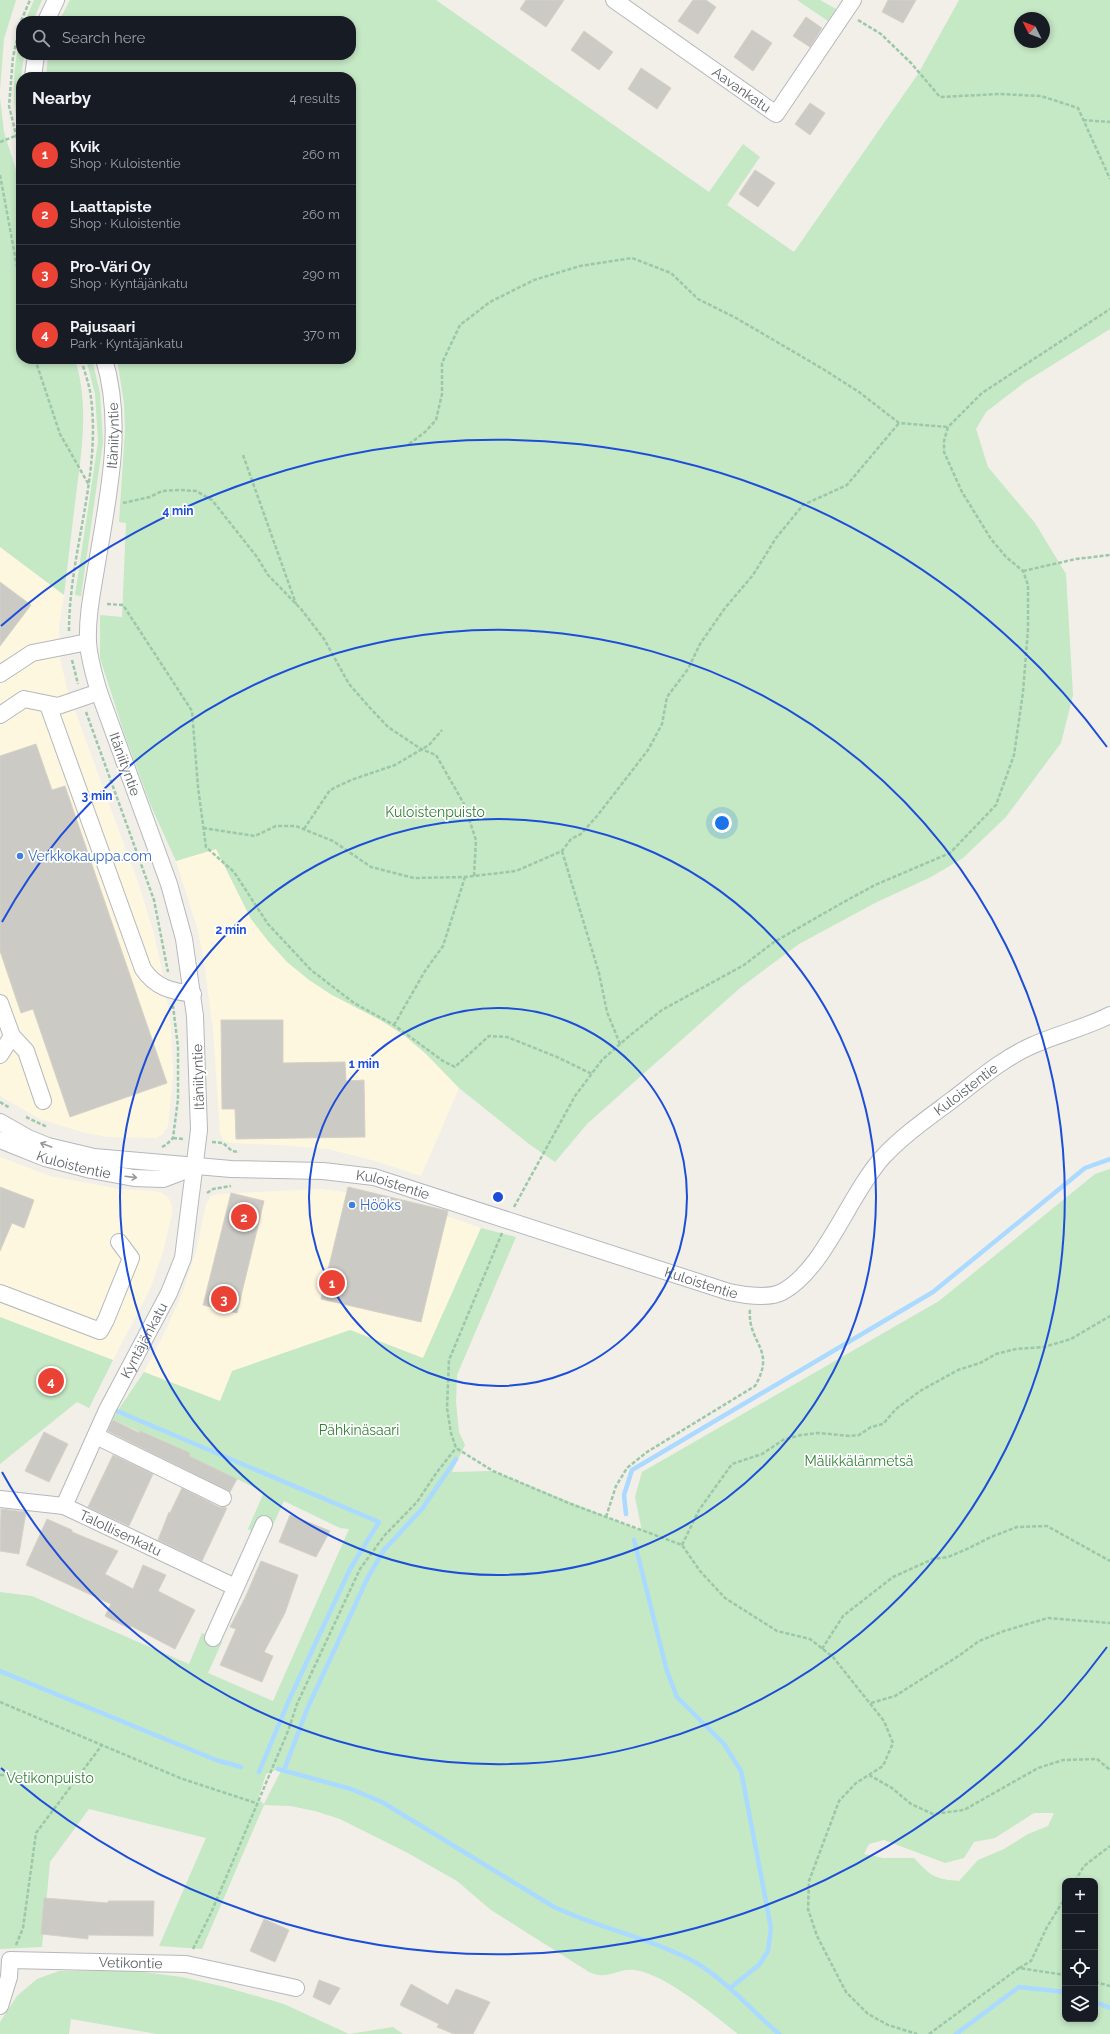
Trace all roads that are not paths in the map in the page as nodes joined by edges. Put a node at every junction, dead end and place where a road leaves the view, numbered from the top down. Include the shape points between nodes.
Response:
1 (56, 0) edge
2 (614, 0) edge
3 (849, 6) edge
4 (48, 16) edge
5 (35, 60) edge
6 (34, 72) edge
7 (105, 364) edge
8 (88, 642) junction
9 (0, 674) edge
10 (99, 692) junction
11 (48, 705) junction
12 (0, 715) edge
13 (193, 994) junction
14 (0, 1003) edge
15 (1110, 1014) edge
16 (12, 1036) junction
17 (0, 1055) edge
18 (43, 1101) dead end
19 (0, 1122) edge
20 (0, 1140) edge
21 (195, 1166) junction
22 (119, 1242) dead end
23 (0, 1293) edge
24 (96, 1436) junction
25 (223, 1498) dead end
26 (0, 1499) edge
27 (64, 1506) junction
28 (264, 1524) dead end
29 (235, 1587) junction
30 (213, 1638) dead end
31 (5, 1960) edge
32 (296, 1988) dead end
33 (0, 2006) edge

1 - 4 street
2 - 3 street, Aavankatu via 776,114
5 - 6 street
7 - 8 street, Itäniityntie via 112,399 113,457 91,602
8 - 9 street via 32,653
8 - 10 street, Itäniityntie via 90,661
10 - 11 street via 58,706
10 - 13 street, Itäniityntie via 174,901 184,939
11 - 12 street via 24,699
11 - 13 street via 143,969 159,987
13 - 21 street, Itäniityntie via 199,1103 199,1140
14 - 16 street
15 - 21 street, Kuloistentie via 1030,1046 1003,1062 908,1134 882,1158 865,1181 805,1275 781,1293 752,1297 729,1292 374,1177 323,1171
16 - 17 street
16 - 18 street via 26,1051
21 -> 19 street, Kuloistentie via 118,1161 74,1153 28,1138
20 -> 21 street, Kuloistentie via 45,1158 128,1177 162,1179
21 - 24 street, Kyntäjänkatu via 182,1258 156,1320 110,1404
22 - 23 street via 131,1258 100,1331
24 - 25 street
24 - 27 street, Kyntäjänkatu
26 - 27 street, Talollisenkatu
27 - 29 street, Talollisenkatu
28 - 29 street
29 - 30 street
31 - 32 street, Vetikontie via 186,1964
31 - 33 street via 9,1977

